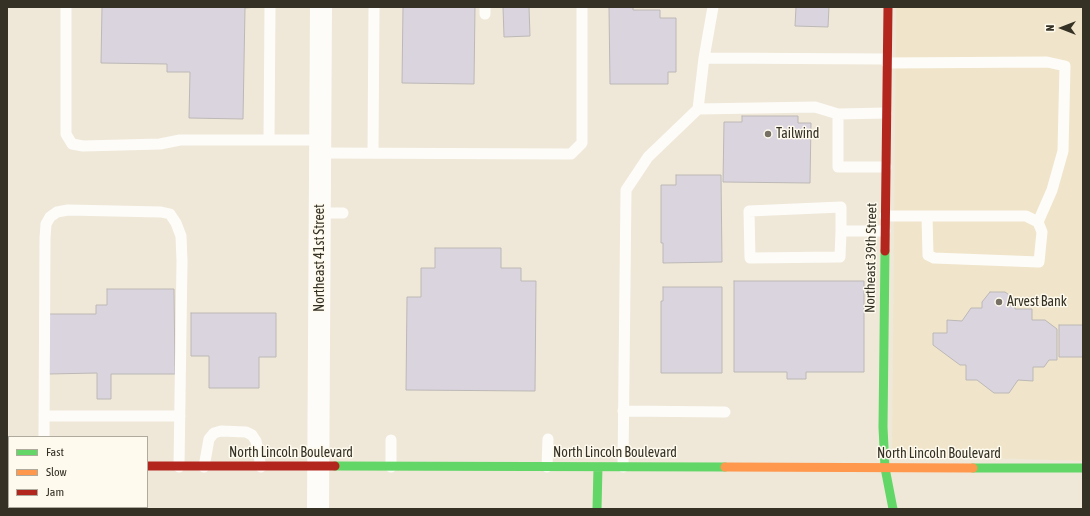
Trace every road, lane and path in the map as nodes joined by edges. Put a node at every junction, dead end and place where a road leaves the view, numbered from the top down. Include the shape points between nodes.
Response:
1 (66, 7) edge
2 (270, 7) edge
3 (321, 7) edge
4 (374, 7) edge
5 (582, 7) edge
6 (713, 7) edge
7 (888, 7) edge
8 (704, 58) junction
9 (887, 61) junction
10 (698, 109) junction
11 (886, 113) junction
12 (838, 114) junction
13 (269, 140) junction
14 (321, 146) junction
15 (373, 153) junction
16 (886, 167) junction
17 (320, 213) junction
18 (343, 213) dead end
19 (885, 216) junction
20 (927, 216) junction
21 (1038, 222) junction
22 (885, 230) junction
23 (841, 231) junction
24 (623, 411) junction
25 (725, 412) dead end
26 (44, 416) junction
27 (180, 416) junction
28 (44, 436) edge
29 (548, 439) dead end
30 (391, 440) dead end
31 (148, 466) edge
32 (179, 466) junction
33 (204, 466) junction
34 (261, 467) junction
35 (318, 467) junction
36 (391, 467) junction
37 (547, 467) junction
38 (598, 467) junction
39 (623, 467) junction
40 (885, 468) junction
41 (1083, 468) edge
42 (318, 509) edge
43 (597, 509) edge
44 (893, 509) edge

1 - 13 lane via 66,134 72,144 83,146 160,144 180,140
2 - 13 lane
3 - 14 street, Northeast 41st Street
4 - 15 lane
5 - 15 lane via 582,143 571,154
6 - 8 lane
7 - 9 main road, Northeast 39th Street
8 - 9 lane
8 - 10 lane
9 - 11 main road, Northeast 39th Street
9 - 21 lane via 1047,62 1065,66 1063,151 1052,190
10 - 12 lane via 815,106
10 - 24 lane via 648,157 626,190
11 - 12 lane
11 - 16 main road, Northeast 39th Street
12 - 16 lane via 838,167
13 - 14 lane
14 - 15 lane
14 - 17 street, Northeast 41st Street
16 - 19 main road, Northeast 39th Street
17 - 18 lane
17 - 35 street, Northeast 41st Street
19 - 20 lane
19 - 22 main road, Northeast 39th Street
20 - 21 lane via 1026,216
20 - 21 lane via 928,255 934,258 1039,262 1042,232
22 - 23 lane
22 - 40 main road, Northeast 39th Street
23 - 23 lane via 841,207 749,211 750,258 840,257
24 - 25 lane
24 - 39 lane
26 - 27 lane
26 - 27 lane via 46,224 57,212 68,210 161,212 170,214 176,223 182,262
26 - 28 lane
27 - 32 lane
29 - 37 lane
30 - 36 lane
31 - 32 main road, North Lincoln Boulevard
32 - 33 main road, North Lincoln Boulevard
33 - 34 main road, North Lincoln Boulevard
33 - 34 lane via 209,439 214,433 221,431 246,432 252,435
34 - 35 main road, North Lincoln Boulevard
35 - 36 main road, North Lincoln Boulevard
35 - 42 street, Northeast 41st Street
36 - 37 main road, North Lincoln Boulevard
37 - 38 main road, North Lincoln Boulevard
38 - 39 main road, North Lincoln Boulevard
38 - 43 main road
39 - 40 main road, North Lincoln Boulevard
40 - 41 main road, North Lincoln Boulevard
40 - 44 main road, Northeast 39th Street

